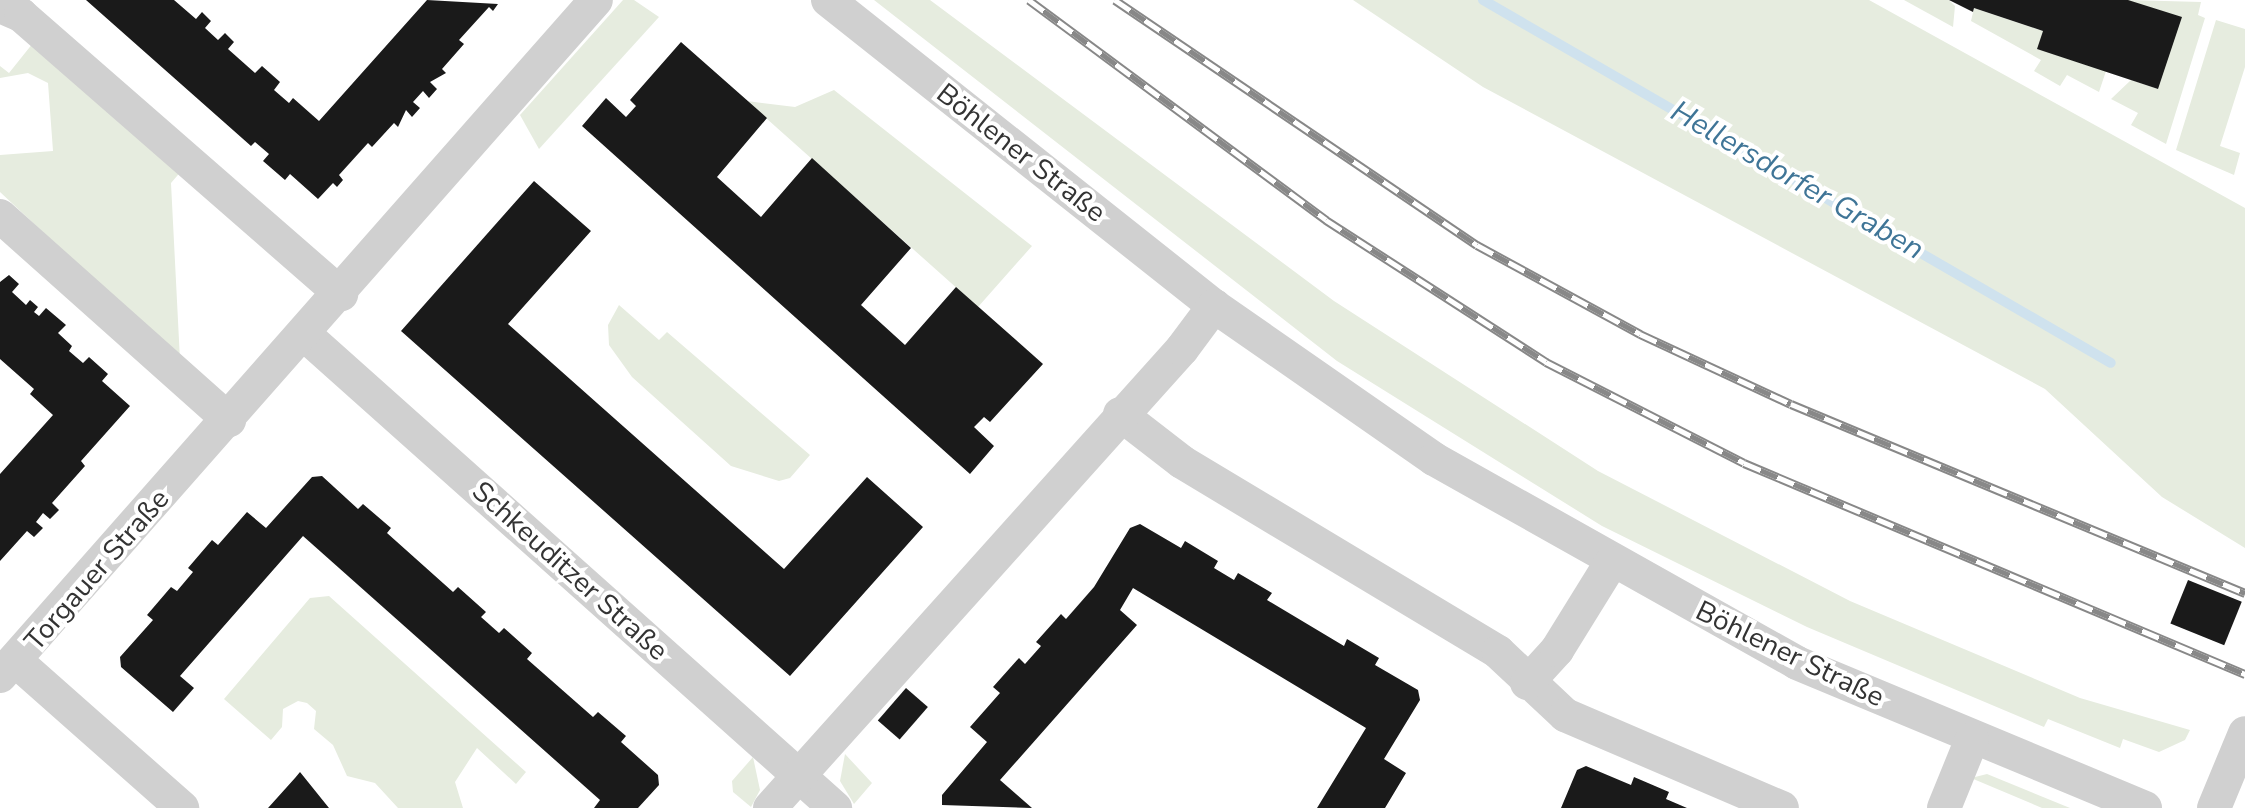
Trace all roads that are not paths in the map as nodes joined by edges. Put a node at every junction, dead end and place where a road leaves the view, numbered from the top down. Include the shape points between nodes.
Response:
1 (596, 0) edge
2 (828, 0) edge
3 (0, 6) edge
4 (0, 216) edge
5 (341, 294) junction
6 (1214, 306) junction
7 (304, 334) junction
8 (1120, 414) junction
9 (229, 420) junction
10 (1611, 563) junction
11 (8, 669) edge
12 (1527, 683) junction
13 (2243, 738) edge
14 (1972, 739) junction
15 (798, 775) junction
16 (182, 808) edge
17 (770, 808) edge
18 (835, 808) edge
19 (1782, 808) edge
20 (1944, 808) edge
21 (2145, 808) edge
22 (2214, 808) edge

1 - 5 street, Torgauer Straße
2 - 6 street, Böhlener Straße
3 - 5 street via 21,15
4 - 9 street
5 - 7 street, Torgauer Straße
6 - 8 street
6 - 10 street, Böhlener Straße via 1421,451
7 - 9 street, Torgauer Straße
7 - 15 street, Schkeuditzer Straße
8 - 12 street via 1182,462 1498,652
8 - 15 street
9 - 11 street, Torgauer Straße
10 - 12 street via 1557,650
10 - 14 street, Böhlener Straße via 1797,663
11 - 16 street, Torgauer Straße
12 - 19 street via 1565,715 1611,738
13 - 22 street
14 - 20 street
14 - 21 street, Böhlener Straße
15 - 17 street
15 - 18 street, Schkeuditzer Straße

